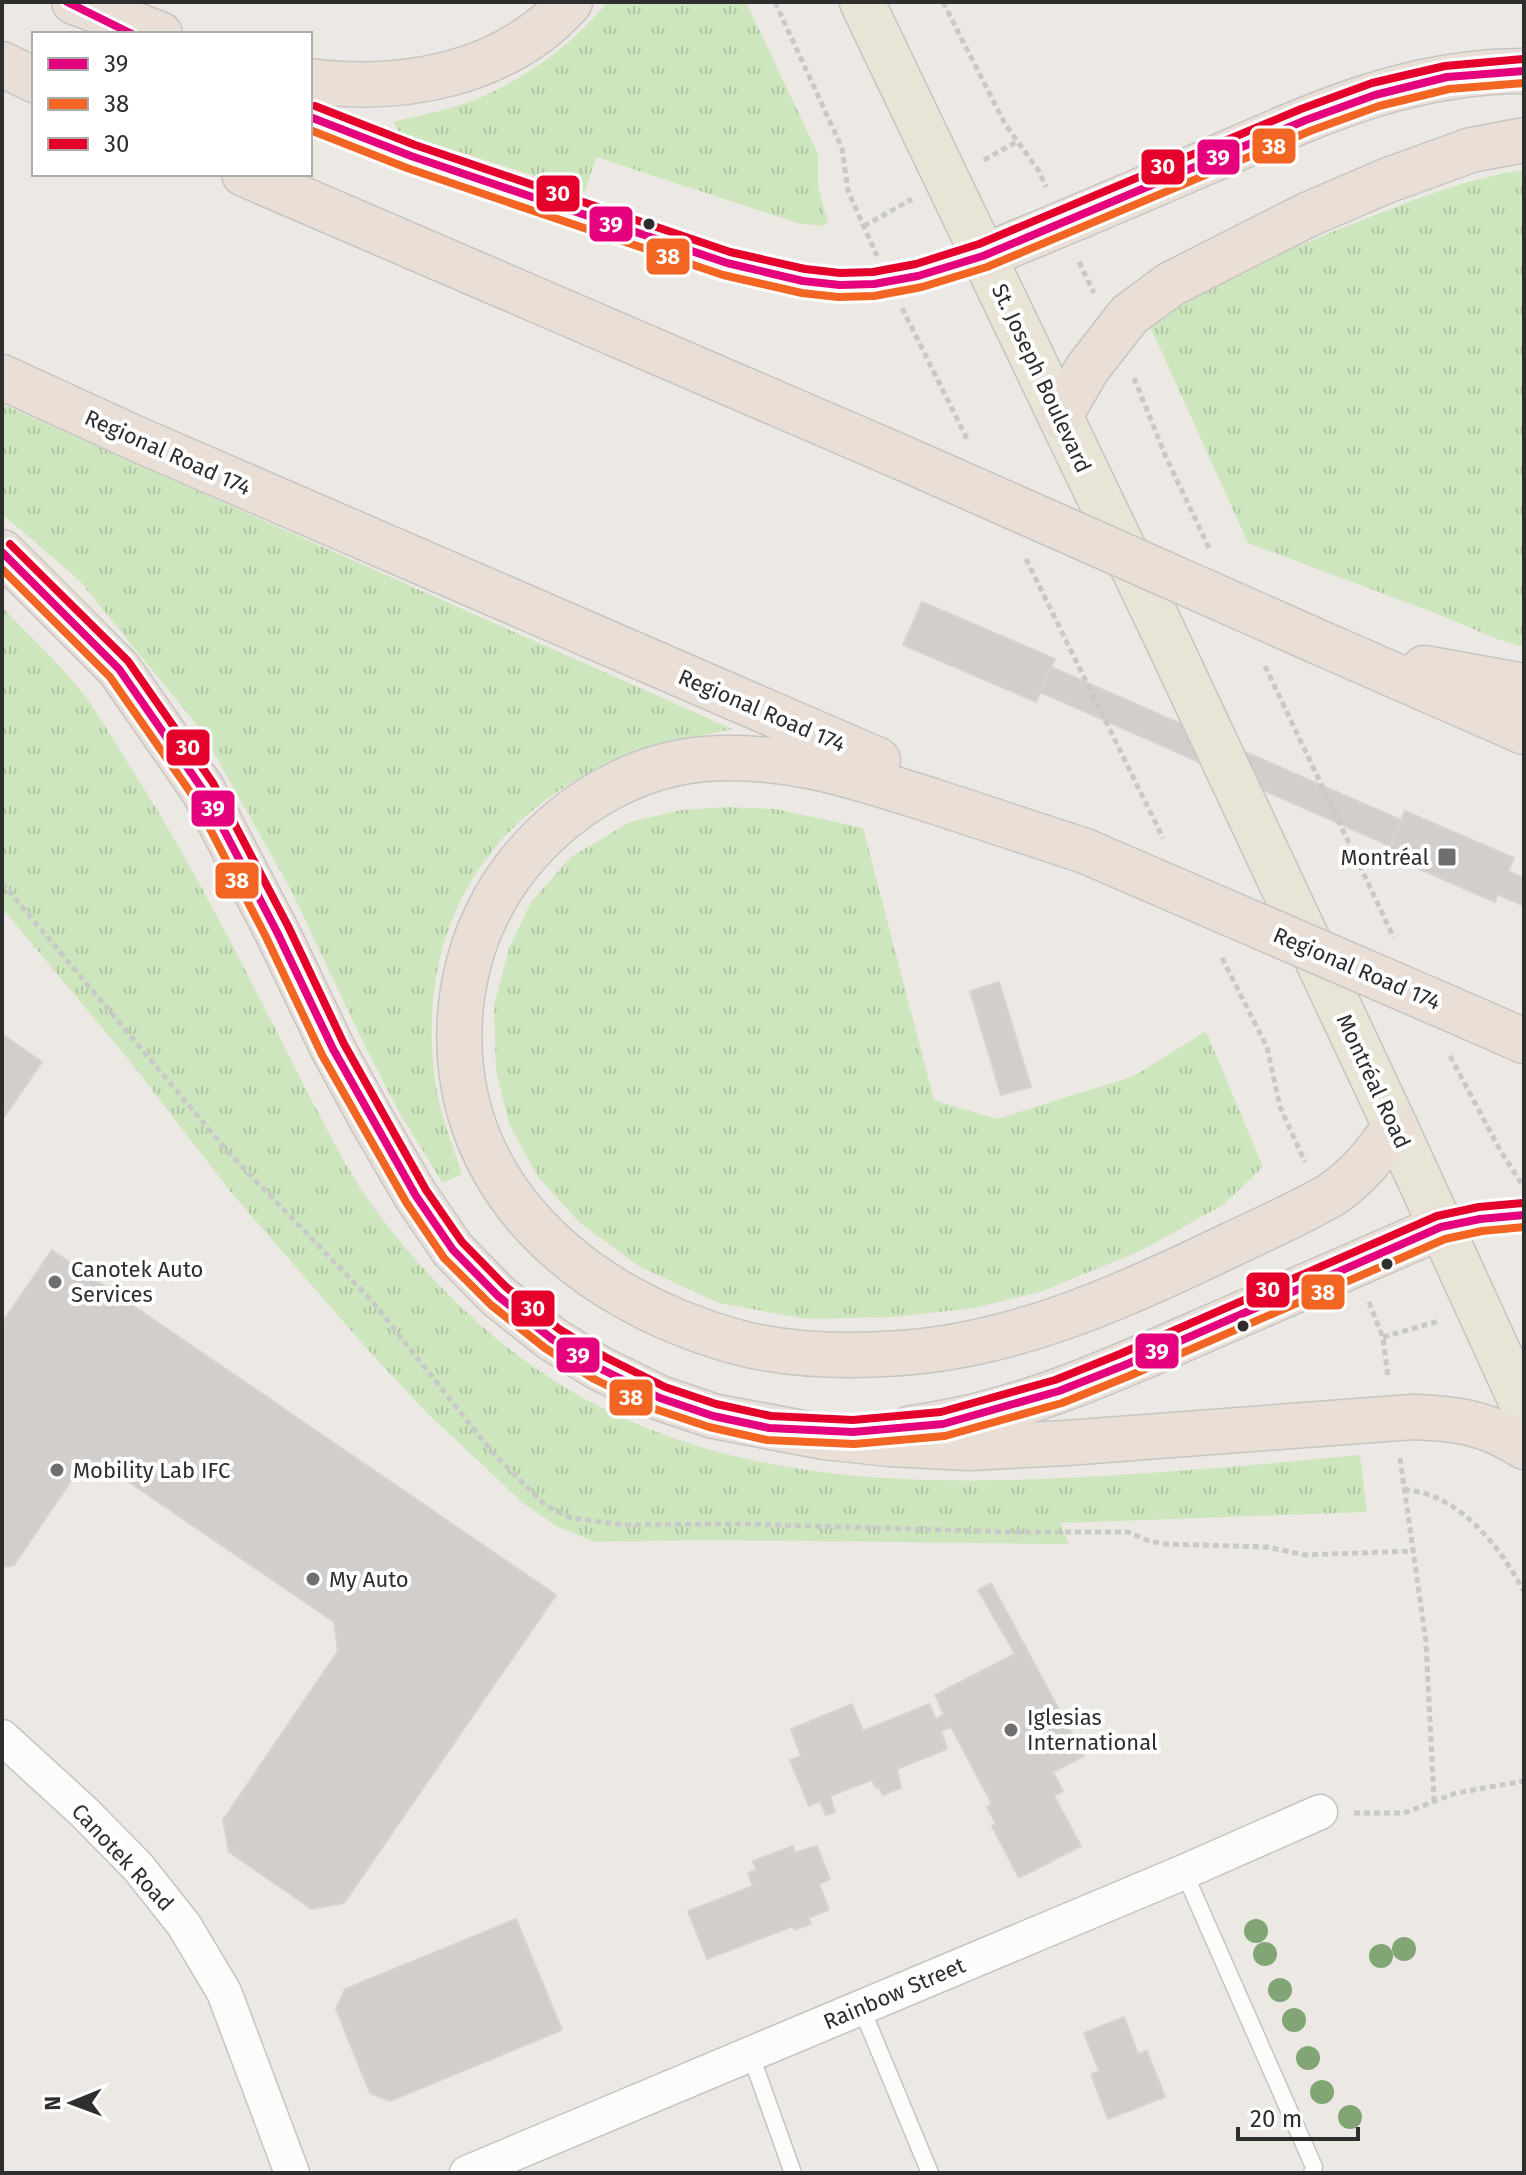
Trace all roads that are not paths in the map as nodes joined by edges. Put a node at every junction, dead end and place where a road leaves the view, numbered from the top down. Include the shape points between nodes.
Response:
1 (67, 2) edge
2 (74, 2) edge
3 (570, 2) edge
4 (862, 2) edge
5 (128, 32) edge
6 (155, 32) edge
7 (2, 64) edge
8 (1524, 71) edge
9 (32, 79) edge
10 (312, 81) edge
11 (312, 118) edge
12 (1524, 140) edge
13 (249, 176) edge
14 (984, 256) junction
15 (2, 377) edge
16 (1060, 416) junction
17 (2, 552) edge
18 (1323, 644) junction
19 (1524, 686) edge
20 (1524, 732) edge
21 (1221, 755) joint
22 (1085, 851) junction
23 (1524, 1041) edge
24 (1395, 1126) junction
25 (1524, 1215) edge
26 (1441, 1227) junction
27 (1524, 1408) edge
28 (769, 1428) junction
29 (1524, 1447) edge
30 (2, 1737) edge
31 (1320, 1812) road end
32 (1184, 1872) junction
33 (861, 2007) junction
34 (750, 2053) junction
35 (292, 2173) edge
36 (467, 2173) edge
37 (793, 2173) edge
38 (930, 2173) edge
39 (1312, 2173) edge

1 - 5 lane
2 - 6 highway
3 - 10 highway via 526,38 472,68 397,84
4 - 14 main road, St. Joseph Boulevard
7 - 9 highway
8 - 14 highway via 1436,78 1369,94
11 - 14 lane via 464,176 772,275 823,284 875,284
12 - 16 highway via 1471,150 1386,181 1171,284 1138,307 1114,335
13 - 18 highway, bridge
14 - 16 main road, St. Joseph Boulevard
15 - 22 highway, Regional Road 174
16 - 21 main road, St. Joseph Boulevard
17 - 28 highway via 119,669 203,790 339,1061 453,1250 498,1296 599,1368 660,1398
18 - 19 highway via 1451,675
18 - 20 highway
21 - 24 main road, Montréal Road
22 - 23 highway, Regional Road 174, bridge via 1456,1029
22 - 24 highway via 834,770 786,760 698,760 649,771 603,791 562,818 525,855 496,894 473,943 459,1041 463,1092 478,1143 532,1225 571,1261 622,1295 735,1342 846,1355 965,1344 1100,1304 1331,1195 1354,1179
24 - 26 main road, Montréal Road
25 - 26 lane
26 - 27 main road, Montréal Road
26 - 28 highway via 1125,1365 1010,1406 897,1430
28 - 29 highway via 969,1448 1441,1418 1503,1433
30 - 35 street, Canotek Road via 138,1867 184,1925 224,1992
31 - 32 street, Rainbow Street
32 - 33 street, Rainbow Street
32 - 39 lane via 1314,2167
33 - 34 street, Rainbow Street
33 - 38 lane
34 - 36 street, Rainbow Street
34 - 37 lane

